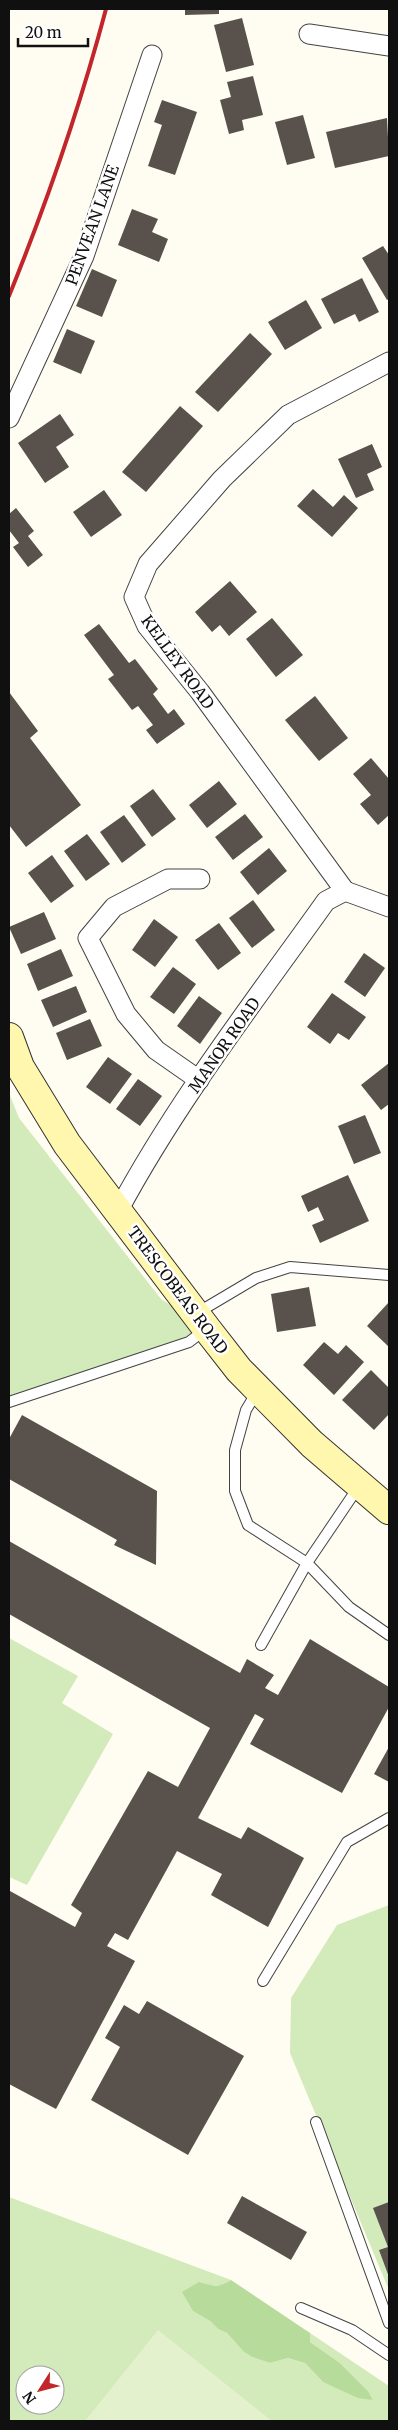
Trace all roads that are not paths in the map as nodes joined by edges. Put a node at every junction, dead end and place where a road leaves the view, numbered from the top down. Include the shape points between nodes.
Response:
1 (308, 34) dead end
2 (389, 46) edge
3 (152, 55) dead end
4 (389, 362) edge
5 (9, 418) edge
6 (200, 879) dead end
7 (344, 891) junction
8 (389, 906) edge
9 (9, 1037) edge
10 (199, 1080) junction
11 (118, 1211) junction
12 (389, 1275) edge
13 (201, 1321) junction
14 (258, 1389) junction
15 (9, 1402) edge
16 (360, 1485) junction
17 (389, 1510) edge
18 (307, 1563) junction
19 (389, 1635) edge
20 (261, 1645) dead end
21 (389, 1818) edge
22 (263, 1981) dead end
23 (316, 2122) dead end
24 (301, 2308) dead end
25 (389, 2323) edge
26 (389, 2355) edge

1 - 2 street
3 - 5 street, PENVEAN LANE via 84,256
4 - 7 street, KELLEY ROAD via 288,415 222,479 148,564 134,597 147,626 200,692
6 - 10 street via 168,880 114,906 88,938 126,1014 156,1050
7 - 8 street
7 - 10 street, MANOR ROAD via 326,901
9 - 11 street, TRESCOBEAS ROAD via 20,1067 67,1144
10 - 11 street, MANOR ROAD via 139,1171
11 - 13 street, TRESCOBEAS ROAD
12 - 13 lane via 290,1267 256,1278
13 - 14 street, TRESCOBEAS ROAD
13 - 15 lane via 189,1342
14 - 16 street, TRESCOBEAS ROAD via 312,1444
14 - 18 lane via 246,1410 235,1450 235,1490 248,1525
16 - 17 street, TRESCOBEAS ROAD
16 - 18 lane
18 - 19 lane via 349,1606
18 - 20 lane
21 - 22 lane via 347,1842
23 - 25 lane
24 - 26 lane via 352,2330

